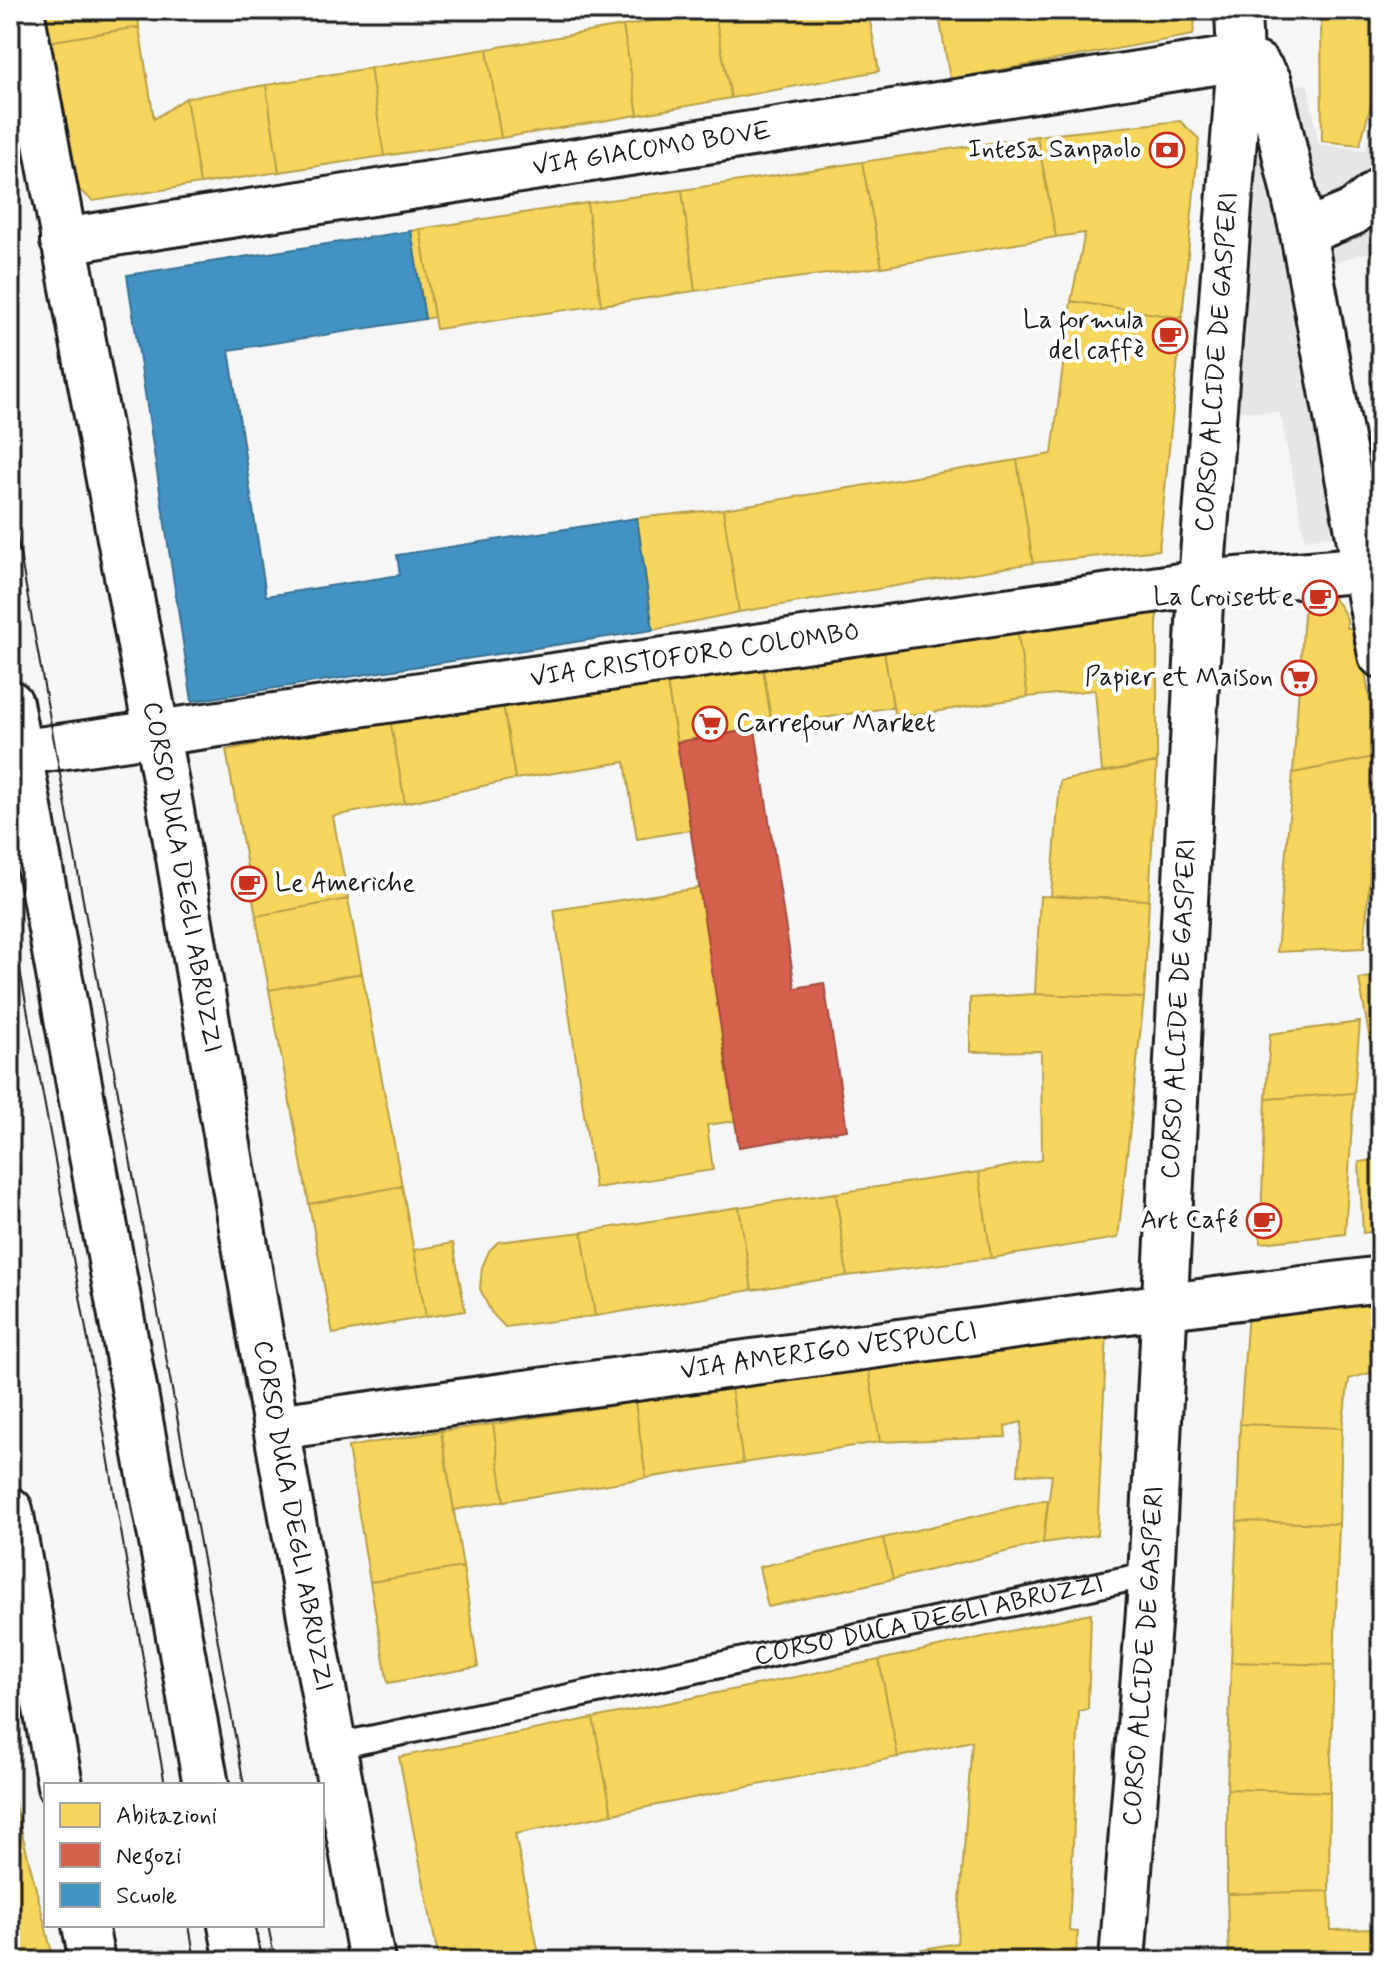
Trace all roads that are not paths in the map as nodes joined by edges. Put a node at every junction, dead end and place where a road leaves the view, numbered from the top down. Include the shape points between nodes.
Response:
1 (21, 10) edge
2 (1238, 10) edge
3 (1240, 58) junction
4 (1381, 190) edge
5 (1303, 233) junction
6 (63, 241) junction
7 (1373, 569) edge
8 (1201, 583) junction
9 (1381, 655) edge
10 (10, 703) edge
11 (156, 733) junction
12 (15, 753) edge
13 (1381, 1279) edge
14 (1165, 1305) junction
15 (276, 1427) junction
16 (10, 1510) edge
17 (1151, 1574) junction
18 (332, 1747) junction
19 (60, 1783) edge
20 (206, 1783) edge
21 (85, 1927) edge
22 (231, 1927) edge
23 (92, 1961) edge
24 (238, 1961) edge
25 (372, 1961) edge
26 (1122, 1961) edge

1 - 6 street, CORSO DUCA DEGLI ABRUZZI
2 - 3 street, CORSO ALCIDE DE GASPERI
3 - 5 street via 1257,65 1269,82
3 - 6 street, VIA GIACOMO BOVE
3 - 8 street, CORSO ALCIDE DE GASPERI
4 - 5 street via 1352,213
5 - 7 street
6 - 11 street, CORSO DUCA DEGLI ABRUZZI
7 - 8 street, VIA CRISTOFORO COLOMBO
7 - 9 street
8 - 11 street, VIA CRISTOFORO COLOMBO
8 - 14 street, CORSO ALCIDE DE GASPERI
10 - 12 street
11 - 12 street, VIA CRISTOFORO COLOMBO
11 - 15 street, CORSO DUCA DEGLI ABRUZZI
12 - 20 street
13 - 14 street, VIA AMERIGO VESPUCCI
14 - 15 street, VIA AMERIGO VESPUCCI
14 - 17 street, CORSO ALCIDE DE GASPERI
15 - 18 street, CORSO DUCA DEGLI ABRUZZI
16 - 19 street
17 - 18 lane, CORSO DUCA DEGLI ABRUZZI
17 - 26 street, CORSO ALCIDE DE GASPERI
18 - 25 street, CORSO DUCA DEGLI ABRUZZI
21 - 23 street
22 - 24 street

